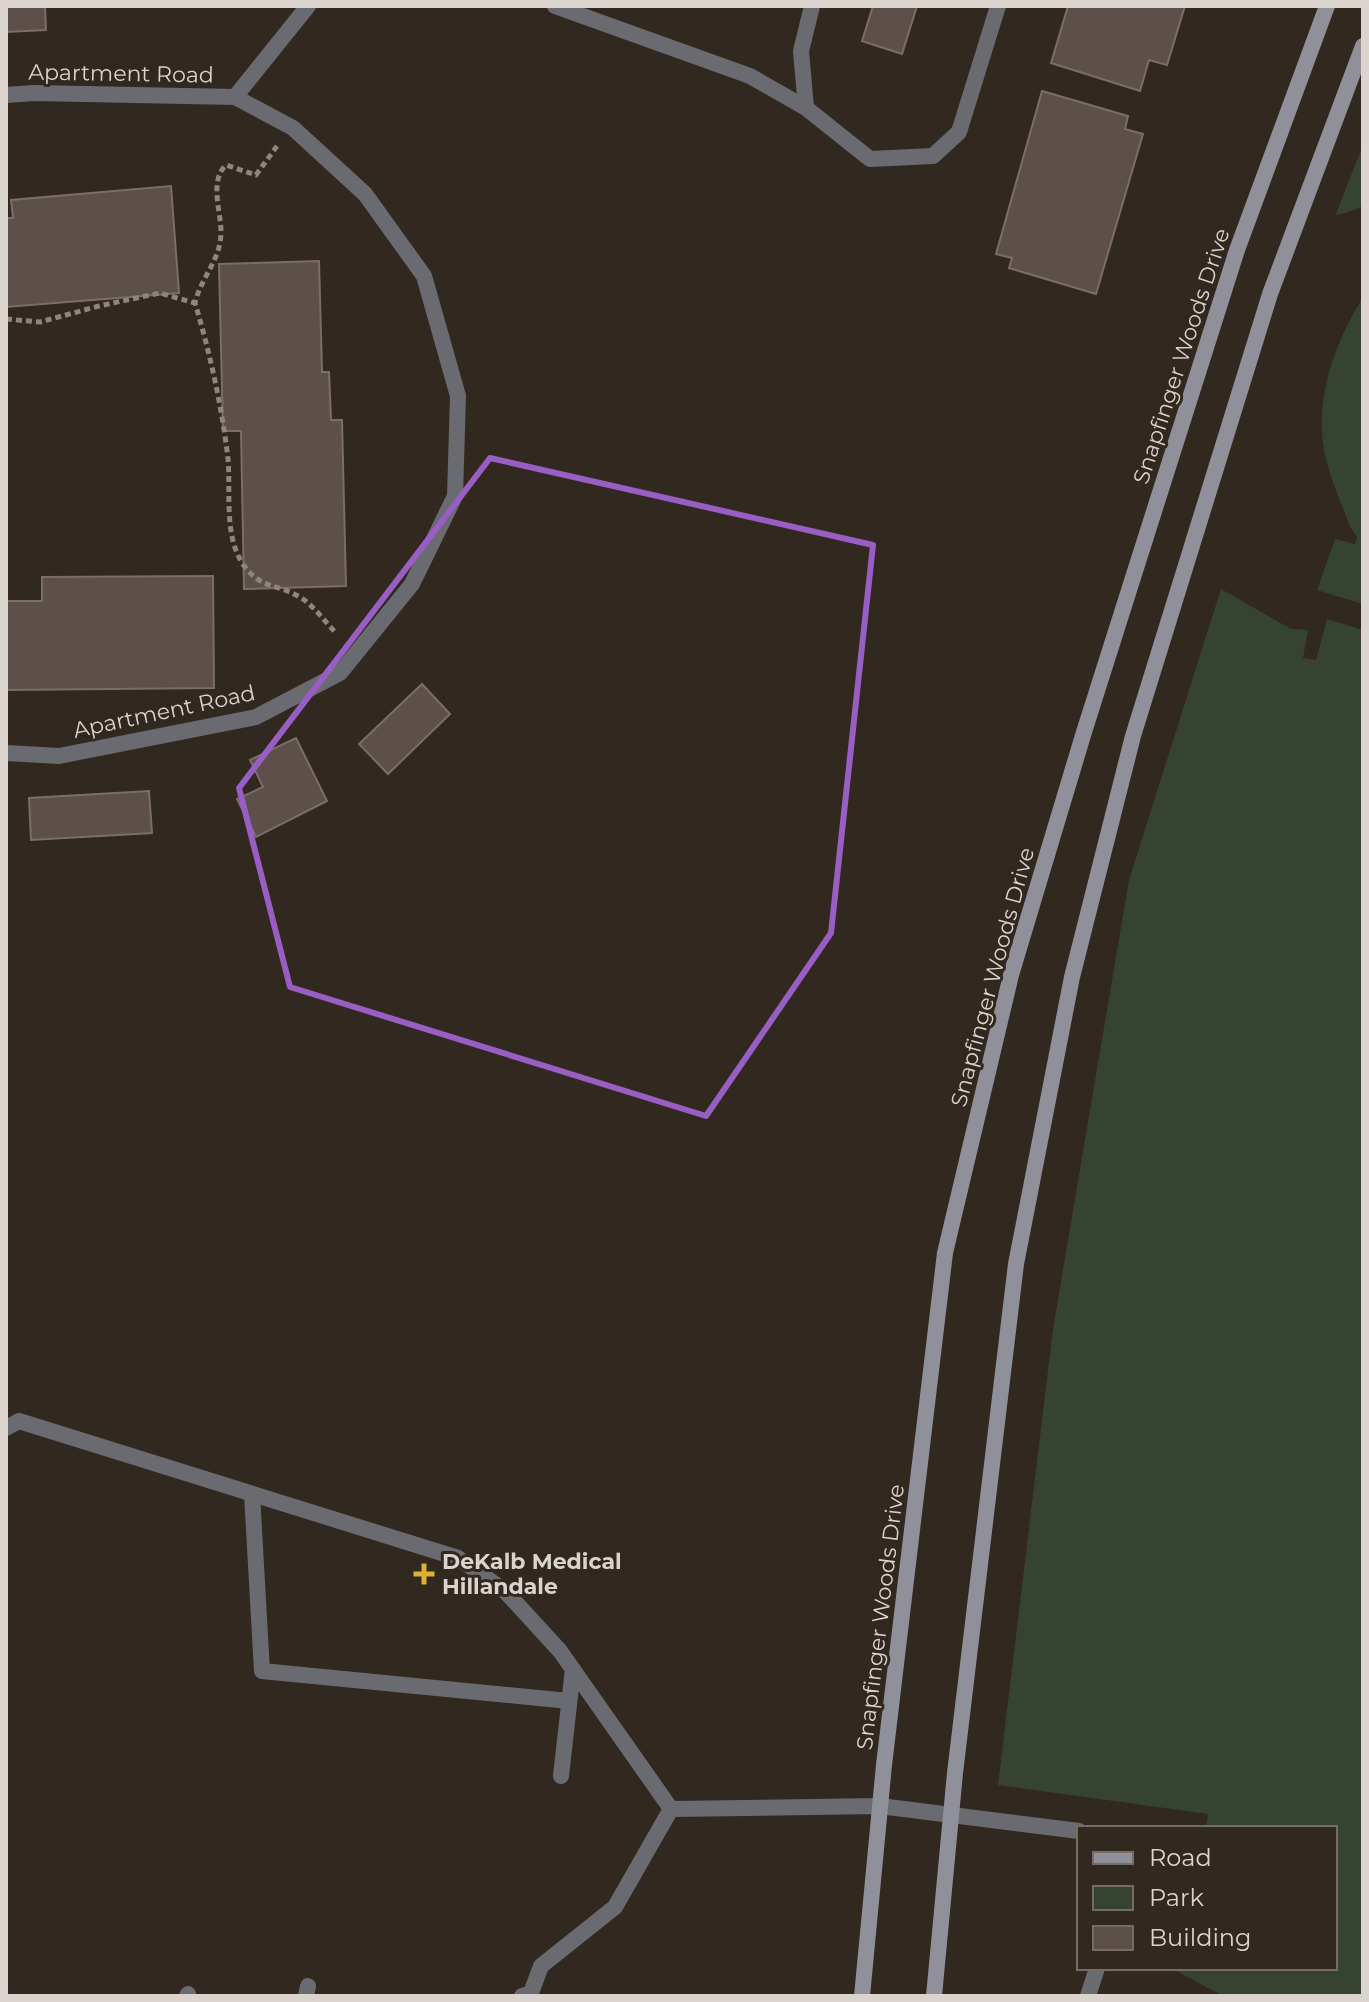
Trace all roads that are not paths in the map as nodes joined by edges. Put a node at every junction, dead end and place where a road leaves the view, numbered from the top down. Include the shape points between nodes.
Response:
1 (308, 6) edge
2 (555, 6) edge
3 (812, 6) edge
4 (998, 6) edge
5 (1327, 6) edge
6 (1363, 46) edge
7 (6, 95) edge
8 (235, 97) junction
9 (806, 108) junction
10 (6, 753) edge
11 (6, 1428) edge
12 (252, 1494) junction
13 (573, 1669) junction
14 (569, 1701) junction
15 (561, 1776) dead end
16 (880, 1806) junction
17 (671, 1809) junction
18 (951, 1814) junction
19 (1077, 1831) edge
20 (1096, 1970) edge
21 (522, 1996) edge
22 (862, 1996) edge
23 (934, 1996) edge
24 (1088, 1996) edge

1 - 8 street, Apartment Road
2 - 9 street via 750,76
3 - 9 street via 801,51
4 - 9 street via 959,132 933,156 870,159
5 - 16 main road, Snapfinger Woods Drive via 1237,250 1011,975 945,1253
6 - 18 main road via 1270,294 1133,736 1072,977 1016,1264
7 - 8 street, Apartment Road
8 - 10 street, Apartment Road via 293,128 365,194 424,276 458,396 455,496 412,584 340,673 256,717 59,756
11 - 12 street via 19,1421
12 - 13 street via 458,1558 505,1591
12 - 14 street via 262,1671
13 - 14 street
13 - 17 street
14 - 15 street
16 - 17 street
16 - 18 street
16 - 22 main road, Snapfinger Woods Drive
17 - 21 street via 615,1907 541,1966 531,1993
18 - 19 street
18 - 23 main road
20 - 24 street

